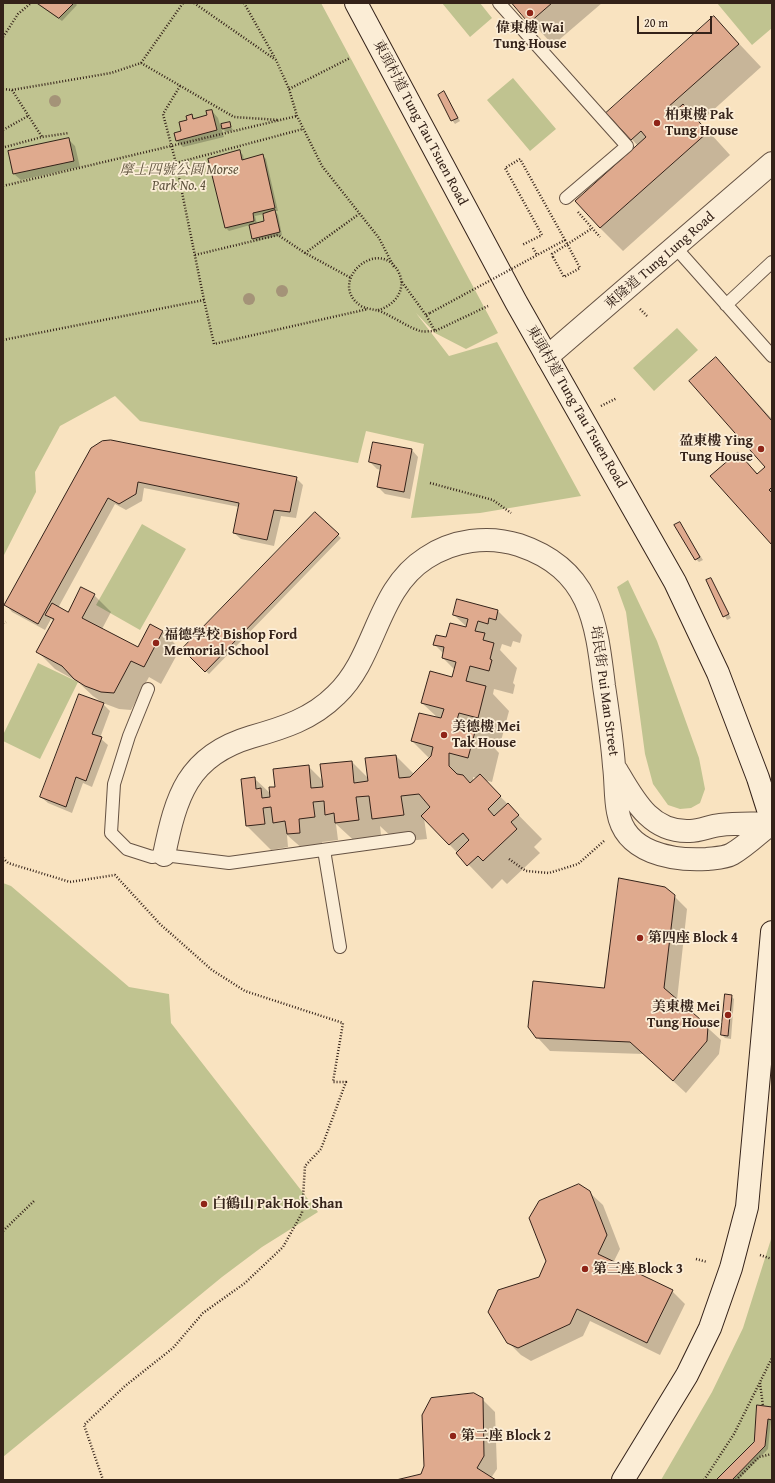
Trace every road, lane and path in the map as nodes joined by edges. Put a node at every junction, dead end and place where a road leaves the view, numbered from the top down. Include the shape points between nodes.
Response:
1 (31, 3) edge
2 (183, 3) edge
3 (194, 3) edge
4 (244, 3) edge
5 (356, 3) edge
6 (499, 3) edge
7 (3, 37) edge
8 (350, 58) dead end
9 (276, 60) junction
10 (141, 63) junction
11 (180, 86) junction
12 (3, 89) edge
13 (289, 89) junction
14 (12, 90) junction
15 (28, 116) junction
16 (297, 116) junction
17 (282, 120) junction
18 (3, 130) edge
19 (303, 130) junction
20 (69, 134) dead end
21 (42, 137) junction
22 (6, 147) dead end
23 (171, 147) junction
24 (176, 162) junction
25 (772, 163) edge
26 (3, 186) edge
27 (566, 198) joint
28 (359, 214) junction
29 (591, 229) junction
30 (600, 238) dead end
31 (565, 240) junction
32 (522, 245) dead end
33 (533, 248) dead end
34 (676, 248) junction
35 (305, 253) junction
36 (195, 255) junction
37 (537, 255) junction
38 (772, 262) edge
39 (394, 267) junction
40 (351, 278) junction
41 (401, 281) junction
42 (204, 300) junction
43 (726, 305) junction
44 (488, 306) dead end
45 (368, 309) junction
46 (378, 310) junction
47 (426, 315) junction
48 (435, 331) junction
49 (3, 340) edge
50 (772, 356) edge
51 (547, 357) junction
52 (430, 483) dead end
53 (511, 513) dead end
54 (148, 689) dead end
55 (614, 766) junction
56 (772, 823) edge
57 (409, 838) dead end
58 (607, 838) dead end
59 (324, 850) junction
60 (164, 855) junction
61 (3, 858) edge
62 (509, 859) dead end
63 (772, 932) edge
64 (340, 947) dead end
65 (35, 1200) dead end
66 (3, 1231) edge
67 (760, 1255) dead end
68 (772, 1259) edge
69 (772, 1358) edge
70 (760, 1383) junction
71 (763, 1406) dead end
72 (772, 1454) edge
73 (103, 1480) edge
74 (623, 1480) edge
75 (704, 1480) edge
76 (736, 1480) edge

1 - 7 path via 18,14
2 - 10 path
3 - 9 path
4 - 9 path
5 - 51 main road, 東頭村道 Tung Tau Tsuen Road
6 - 27 lane via 627,146
8 - 13 path
9 - 13 path
10 - 11 path
10 - 14 path via 111,73
11 - 17 path via 234,117
11 - 23 path via 163,114
12 - 14 path
13 - 16 path
14 - 15 path
15 - 18 path
15 - 21 path
16 - 17 path
16 - 19 path
17 - 23 path
19 - 24 path
19 - 28 path via 322,166
20 - 21 path
21 - 22 path
23 - 24 path
23 - 26 path
24 - 36 path
25 - 34 main road, 東隆道 Tung Lung Road
27 - 29 path
28 - 35 path
28 - 39 path via 379,238
29 - 30 path
29 - 31 path, bridge via 552,254 564,277 580,268
31 - 32 path, bridge via 520,159 505,168 542,235
31 - 37 path, bridge
33 - 37 path
34 - 43 lane
34 - 51 main road, 東隆道 Tung Lung Road
35 - 36 path via 278,235
35 - 40 path
36 - 42 path
37 - 47 path, bridge
38 - 43 lane
39 - 40 path via 388,261 364,261
39 - 41 path
40 - 45 path via 350,291 354,298
41 - 46 path via 398,297 392,304
41 - 47 path
42 - 45 path via 214,344
42 - 49 path
43 - 50 lane
44 - 48 path
45 - 46 path
46 - 48 path via 420,331
47 - 48 path
51 - 56 main road, 東頭村道 Tung Tau Tsuen Road via 675,582 718,673 758,778
52 - 53 path via 493,500
54 - 60 lane via 129,736 114,784 111,833 127,849 152,857
55 - 56 main road, 培民街 Pui Man Street via 643,812 662,826 673,830 691,831 720,825
55 - 56 main road, 培民街 Pui Man Street via 618,813 623,828 632,840 660,856 695,860 731,856
55 - 60 main road, 培民街 Pui Man Street via 598,635 587,601 577,586 564,571 533,550 495,540 459,543 427,557 401,580 382,612 350,681 324,707 293,725 230,745 213,754 200,766 179,798
57 - 59 lane
58 - 62 path via 578,864 549,873 526,872
59 - 60 lane via 229,863
59 - 64 lane
61 - 73 path via 8,863 70,882 115,875 160,924 212,970 245,991 343,1024 333,1082 346,1082 321,1149 305,1166 302,1213 283,1247 245,1283 203,1313 173,1348 125,1386 84,1425
63 - 74 main road via 747,1207 731,1268 710,1328 687,1375
65 - 66 path
67 - 68 path
69 - 70 path
70 - 71 path
70 - 75 path via 734,1434
72 - 76 path via 760,1457

